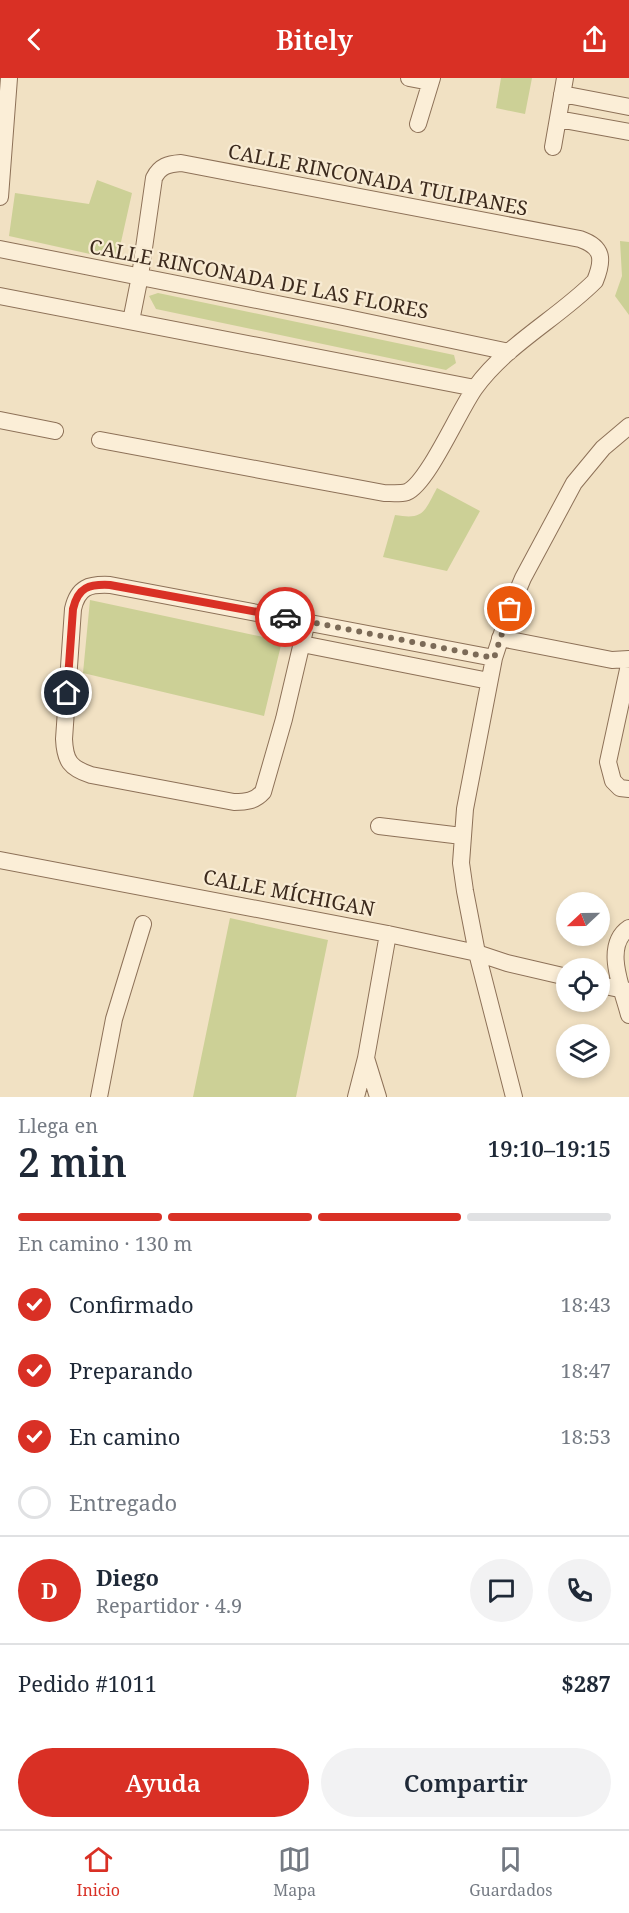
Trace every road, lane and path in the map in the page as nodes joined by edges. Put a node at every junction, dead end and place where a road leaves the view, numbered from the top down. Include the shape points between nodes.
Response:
1 (9, 78) edge
2 (409, 78) edge
3 (431, 80) edge
4 (564, 86) edge
5 (629, 107) edge
6 (558, 119) junction
7 (418, 124) dead end
8 (2, 132) edge
9 (629, 132) edge
10 (553, 147) dead end
11 (0, 197) edge
12 (0, 249) edge
13 (140, 276) junction
14 (0, 296) edge
15 (131, 321) junction
16 (509, 352) junction
17 (475, 388) junction
18 (0, 420) edge
19 (629, 426) edge
20 (55, 431) dead end
21 (100, 440) dead end
22 (307, 621) junction
23 (500, 638) junction
24 (302, 644) junction
25 (494, 658) junction
26 (629, 659) edge
27 (629, 665) edge
28 (489, 681) junction
29 (629, 789) edge
30 (380, 826) dead end
31 (462, 836) junction
32 (0, 861) edge
33 (143, 924) dead end
34 (624, 932) edge
35 (388, 934) junction
36 (477, 953) junction
37 (556, 974) edge
38 (610, 987) edge
39 (626, 990) edge
40 (629, 1015) edge
41 (366, 1058) junction
42 (99, 1097) edge
43 (356, 1097) edge
44 (378, 1097) edge
45 (514, 1097) edge

1 - 8 street
2 - 3 street
3 - 7 street
4 - 5 street
4 - 6 street
6 - 9 street
6 - 10 street
8 - 11 street
12 - 13 street, CALLE RINCONADA DE LAS FLORES
13 - 15 street, CALLE RINCONADA TULIPANES
13 - 16 street, CALLE RINCONADA DE LAS FLORES
13 - 16 street, CALLE RINCONADA TULIPANES via 154,178 158,170 172,164 591,243 602,259 595,281
14 - 15 street
15 - 17 street
16 - 17 street
17 - 21 street via 421,480 407,492 397,494
18 - 20 street
19 - 23 street via 603,448 574,483 523,578
22 - 24 street
22 - 24 street via 110,585 89,586 75,599 73,609 64,739 67,759 72,766 91,775 234,802 258,797 263,792 281,730
22 - 25 street
23 - 25 street
23 - 26 street via 612,660
24 - 28 street
25 - 28 street
27 - 29 street via 608,762 613,781 620,788
28 - 31 street
30 - 31 street
31 - 36 street via 461,863
32 - 35 street, CALLE MÍCHIGAN
33 - 42 street via 114,1019
34 - 39 street via 615,952
35 - 36 street, CALLE MÍCHIGAN
35 - 41 street
36 - 37 street, CALLE MÍCHIGAN
36 - 45 street
38 - 39 street
39 - 40 street
41 - 43 street
41 - 44 street

